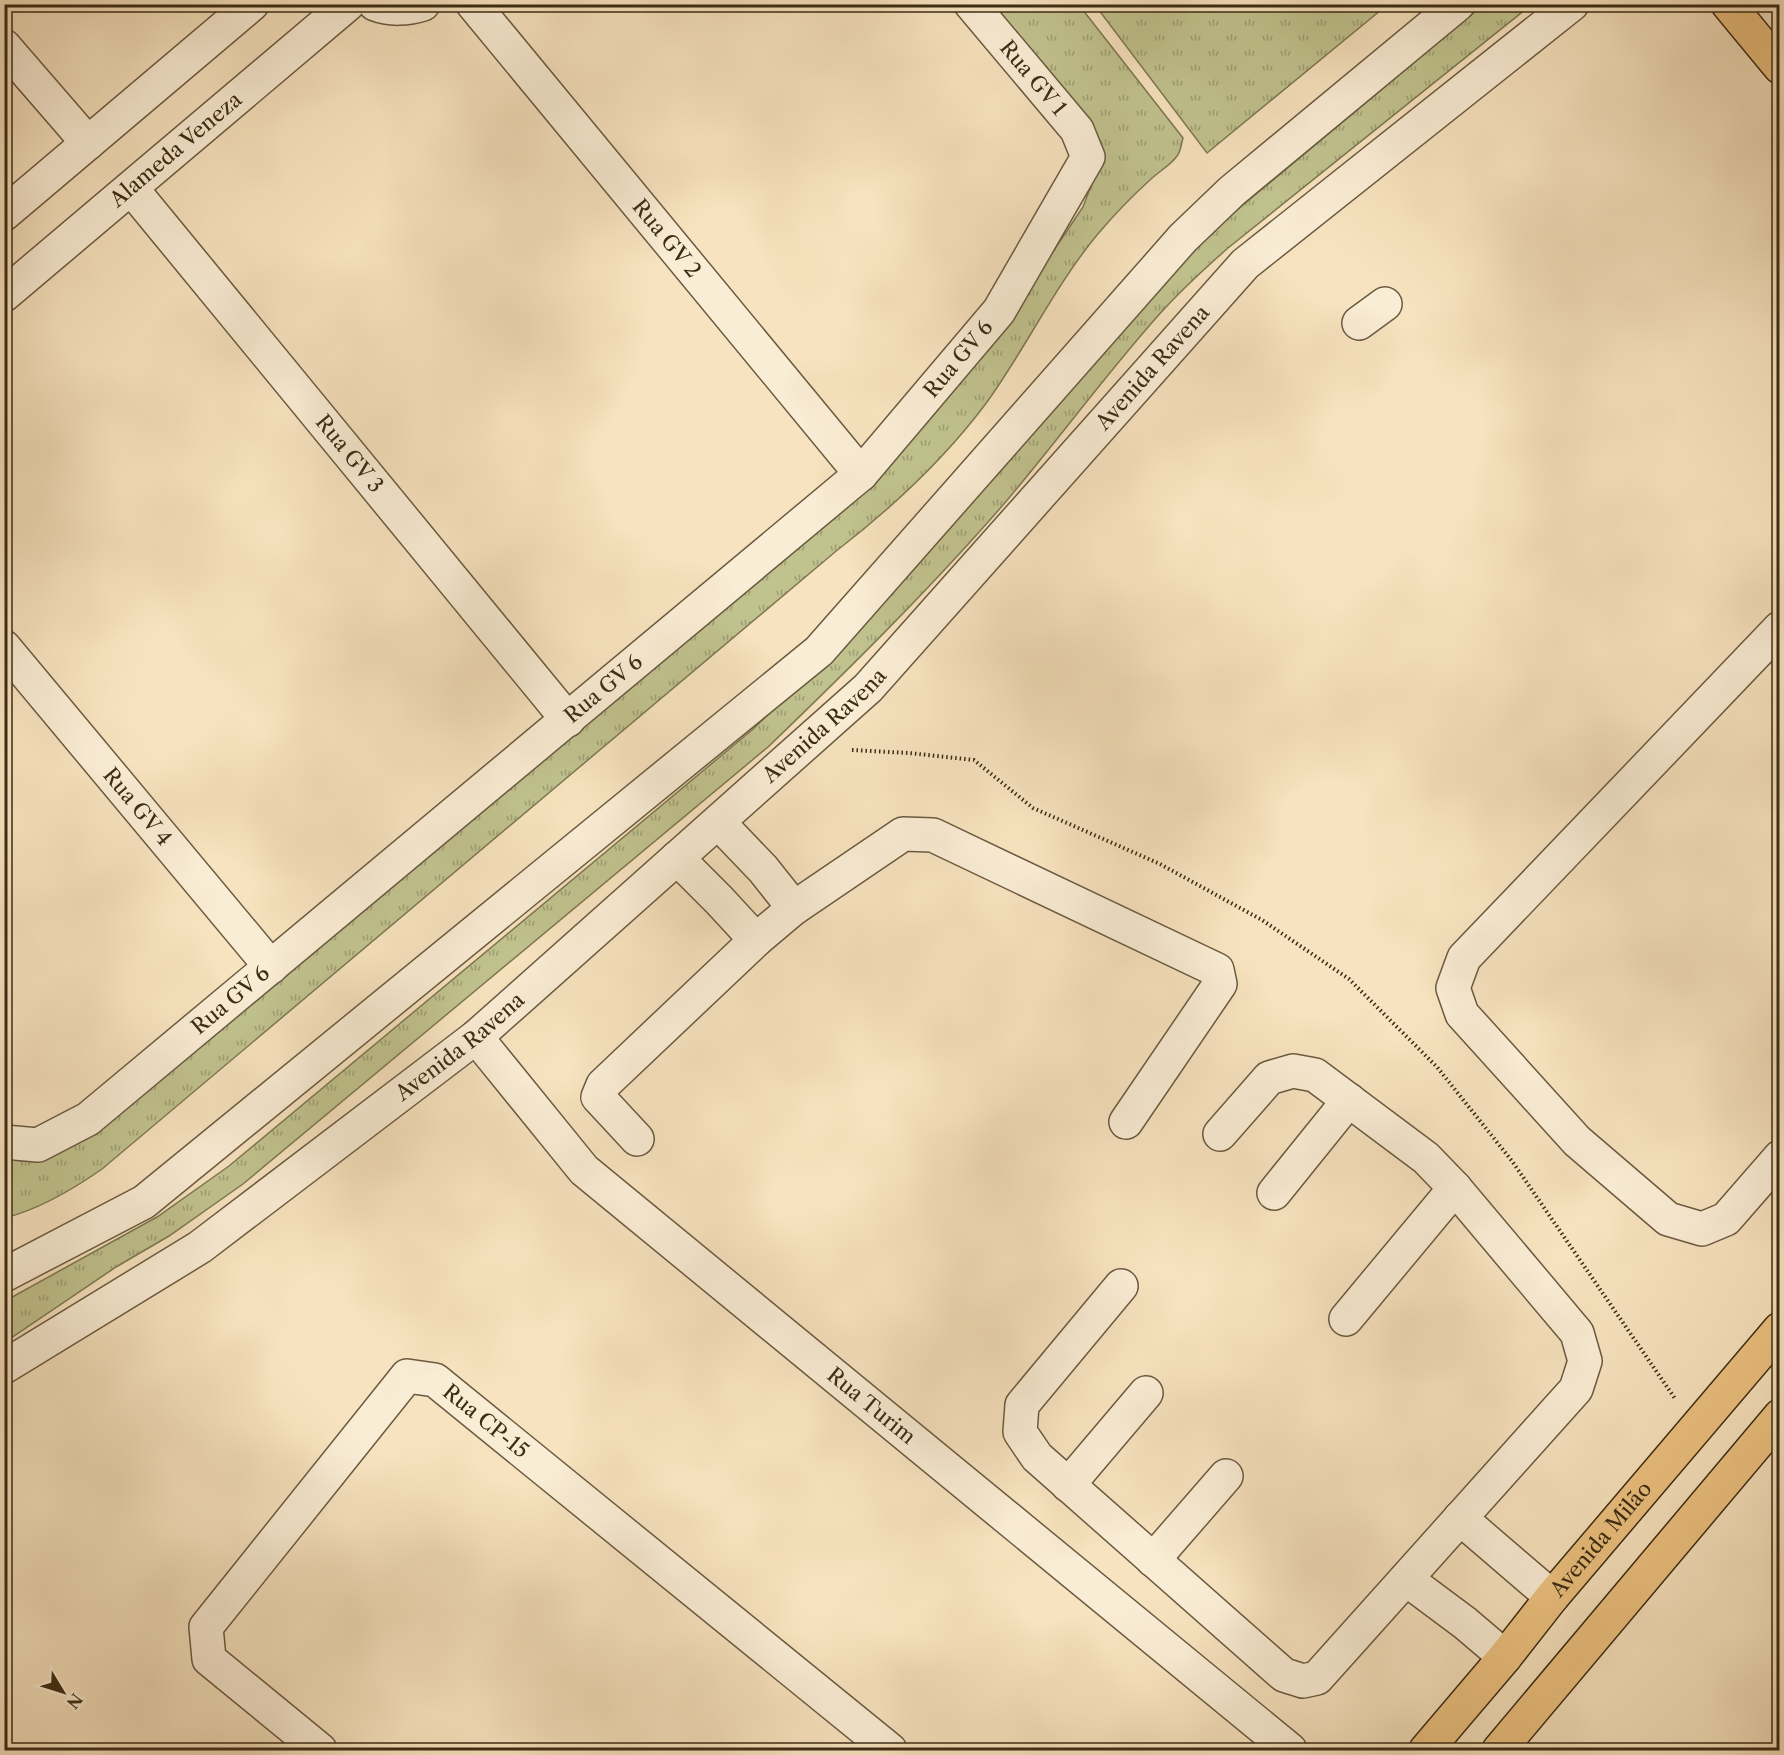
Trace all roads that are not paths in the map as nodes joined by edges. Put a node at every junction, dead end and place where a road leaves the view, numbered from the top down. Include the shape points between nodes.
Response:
1 (252, 4) edge
2 (348, 4) edge
3 (375, 4) edge
4 (423, 4) edge
5 (473, 4) edge
6 (971, 4) edge
7 (1458, 4) edge
8 (1572, 4) edge
9 (1728, 4) edge
10 (4, 46) edge
11 (1779, 67) edge
12 (88, 143) junction
13 (1088, 157) joint
14 (131, 188) junction
15 (4, 214) edge
16 (4, 295) edge
17 (1385, 304) dead end
18 (1359, 323) dead end
19 (861, 474) junction
20 (1779, 628) edge
21 (4, 647) edge
22 (568, 720) junction
23 (718, 822) junction
24 (677, 858) junction
25 (794, 908) junction
26 (756, 940) junction
27 (271, 967) junction
28 (476, 1037) junction
29 (1349, 1100) junction
30 (1126, 1122) dead end
31 (1220, 1134) dead end
32 (637, 1139) dead end
33 (4, 1142) edge
34 (1779, 1157) edge
35 (1455, 1188) junction
36 (1275, 1193) dead end
37 (4, 1275) edge
38 (1121, 1286) dead end
39 (1346, 1319) dead end
40 (1779, 1329) edge
41 (4, 1367) edge
42 (1146, 1393) dead end
43 (1779, 1416) edge
44 (1226, 1476) dead end
45 (1068, 1485) junction
46 (1460, 1518) junction
47 (1153, 1560) junction
48 (1406, 1579) junction
49 (1552, 1597) junction
50 (1505, 1657) junction
51 (320, 1750) edge
52 (890, 1750) edge
53 (1290, 1750) edge
54 (1426, 1750) edge
55 (1499, 1750) edge

1 - 12 street
2 - 14 street, Alameda Veneza
3 - 4 street via 409,9
5 - 19 street, Rua GV 2
6 - 13 street, Rua GV 1 via 1077,130
7 - 37 street via 1232,191 1183,238 819,651 144,1202
8 - 23 street, Avenida Ravena via 1245,264 868,688
9 - 11 main road
10 - 12 street
12 - 15 street
13 - 19 street, Rua GV 6 via 999,311
14 - 16 street, Alameda Veneza
14 - 22 street, Rua GV 3
17 - 18 street
19 - 22 street, Rua GV 6
20 - 34 street via 1464,958 1453,988 1462,1014 1577,1141 1668,1219 1702,1229 1726,1219
21 - 27 street, Rua GV 4
22 - 27 street, Rua GV 6
23 - 24 street, Avenida Ravena
23 - 25 street
24 - 26 street
24 - 28 street, Avenida Ravena
25 - 26 street
25 - 30 street via 903,834 933,835 1217,970 1220,984
26 - 32 street via 603,1084 598,1097
27 - 33 street, Rua GV 6 via 88,1119 38,1145
28 - 41 street, Avenida Ravena via 200,1247
28 - 53 street, Rua Turim via 584,1170
29 - 31 street via 1316,1075 1293,1071 1269,1078
29 - 35 street via 1426,1158
29 - 36 street
35 - 39 street
35 - 46 street via 1577,1333 1585,1361 1576,1389
38 - 45 street via 1022,1405 1020,1432 1037,1457
40 - 49 main road, Avenida Milão
42 - 45 street
43 - 55 main road
44 - 47 street
45 - 47 street
46 - 48 street
46 - 49 street
47 - 48 street via 1284,1676 1303,1681 1317,1678
48 - 50 street
49 - 50 main road, Avenida Milão
50 - 54 main road, Avenida Milão
51 - 52 street, Rua CP-15 via 209,1659 206,1627 407,1376 435,1380

